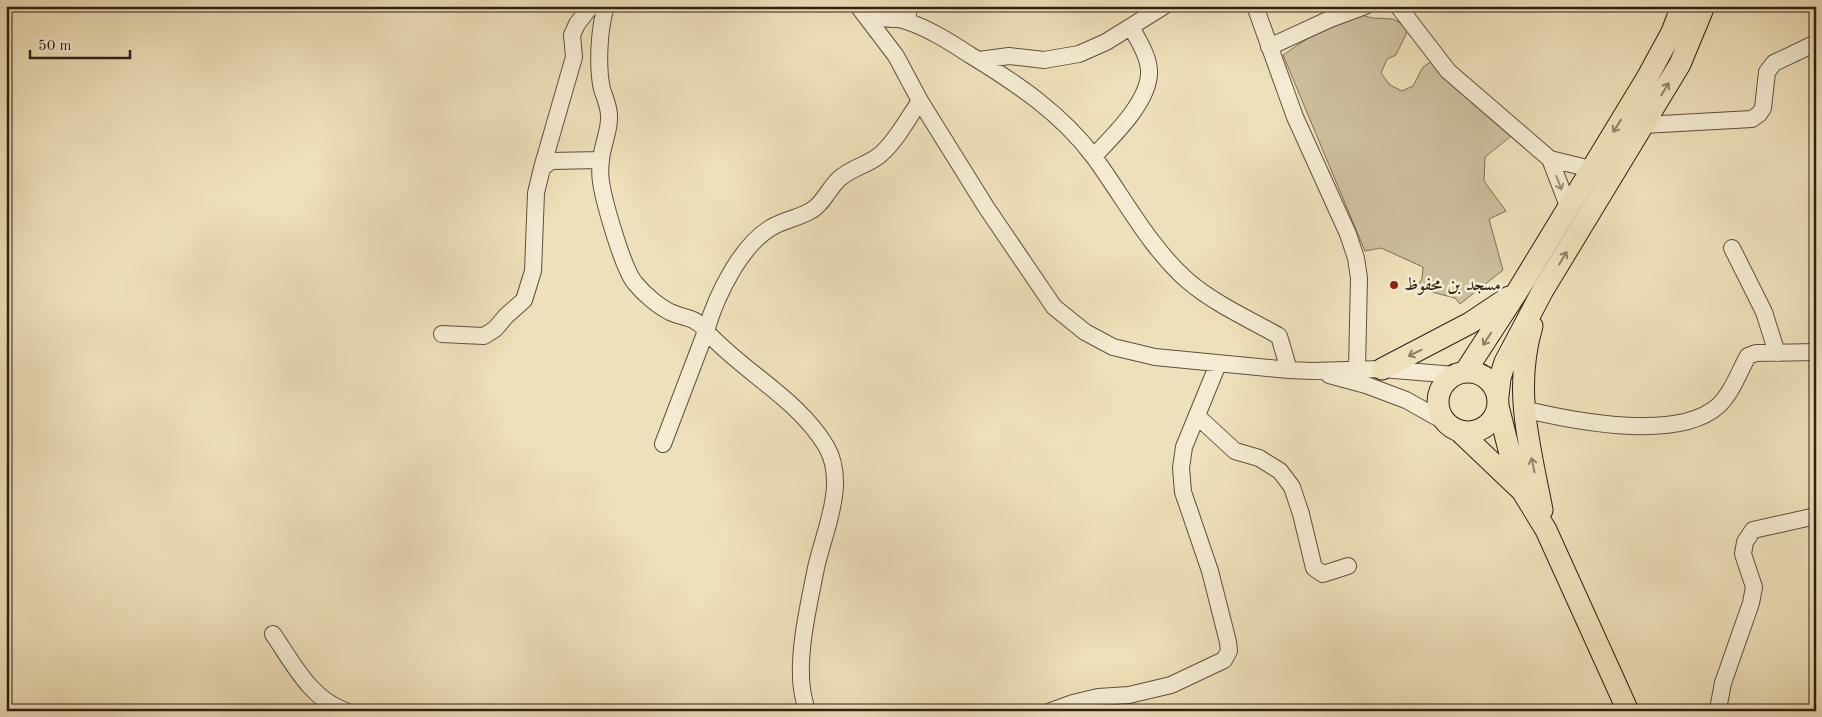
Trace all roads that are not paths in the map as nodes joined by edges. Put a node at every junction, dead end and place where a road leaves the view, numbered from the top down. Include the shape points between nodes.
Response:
1 (591, 6) edge
2 (606, 6) edge
3 (858, 6) edge
4 (1164, 6) edge
5 (1254, 6) edge
6 (1365, 6) edge
7 (1398, 6) edge
8 (1682, 6) edge
9 (1704, 6) edge
10 (908, 14) edge
11 (868, 19) junction
12 (1131, 27) junction
13 (1816, 43) edge
14 (1269, 47) junction
15 (978, 60) junction
16 (920, 101) junction
17 (1643, 124) junction
18 (1094, 156) junction
19 (1550, 159) junction
20 (600, 160) junction
21 (542, 168) junction
22 (1591, 169) junction
23 (1568, 206) junction
24 (1732, 248) dead end
25 (1543, 290) junction
26 (1517, 292) junction
27 (706, 331) junction
28 (442, 334) dead end
29 (1816, 352) edge
30 (1777, 353) junction
31 (1218, 364) junction
32 (1357, 369) junction
33 (1382, 369) junction
34 (1289, 370) junction
35 (1312, 371) junction
36 (1460, 374) junction
37 (1498, 401) junction
38 (1524, 409) junction
39 (1197, 416) junction
40 (1453, 427) junction
41 (663, 444) dead end
42 (1524, 494) junction
43 (1816, 516) edge
44 (1546, 530) junction
45 (1348, 566) dead end
46 (273, 634) dead end
47 (346, 711) edge
48 (807, 711) edge
49 (1051, 711) edge
50 (1628, 711) edge
51 (1721, 711) edge

1 - 21 street via 572,35 574,57
2 - 20 street via 601,30 600,79 610,121
3 - 11 street
4 - 12 street
5 - 14 street
6 - 14 street
7 - 19 street via 1448,71
8 -> 22 main road via 1647,78
17 -> 9 main road via 1680,64
10 - 11 street via 896,19
10 - 15 street
11 - 16 street via 896,56
12 - 15 street via 1079,54 1044,60 1009,56
12 - 18 street via 1150,72 1135,110
13 - 17 street via 1770,67 1763,108 1752,119
14 - 32 street via 1295,117 1356,258 1359,278
15 - 18 street via 1040,101
16 - 27 street via 881,154 844,174 817,206 761,235 730,274
16 - 31 street via 1054,307 1085,332 1113,347 1155,358
25 -> 17 main road
18 - 34 street via 1150,236 1188,280 1208,296 1279,336
19 - 22 street
19 -> 23 street
20 - 21 street via 551,161
20 - 27 street via 601,182 609,213 634,283 658,304 694,320
21 - 28 street via 536,193 533,271 524,300 484,336
22 - 23 main road
23 - 26 main road
24 - 30 street via 1764,312
25 - 37 main road via 1506,362 1500,378
25 - 38 main road via 1523,370
26 -> 33 main road via 1470,324
26 -> 36 main road
27 - 41 street
27 - 48 street via 806,420 826,447 833,463 832,502 816,566 802,654 802,689
29 - 30 street
30 - 38 street via 1748,356 1719,405 1689,422 1605,424
31 - 34 street
31 - 39 street
32 - 33 street
32 - 35 street
33 - 36 street
34 - 35 street
35 - 40 street via 1366,385 1406,400
36 - 37 main road via 1476,373 1486,378 1494,386
36 - 40 main road via 1446,382 1438,402 1441,413
37 - 40 main road via 1495,416 1480,430 1470,432
37 - 42 main road via 1509,450
44 -> 38 main road
39 - 45 street via 1235,450 1259,458 1280,472 1292,487 1314,568 1323,574
39 - 49 street via 1184,447 1180,468 1183,492 1210,571 1226,634 1229,647 1226,657 1171,685 1129,695 1098,697
40 - 42 main road
42 - 44 main road
43 - 51 street via 1753,530 1745,542 1743,554 1754,587 1723,683 1718,704
44 - 50 main road
46 - 47 street via 308,686 334,707

